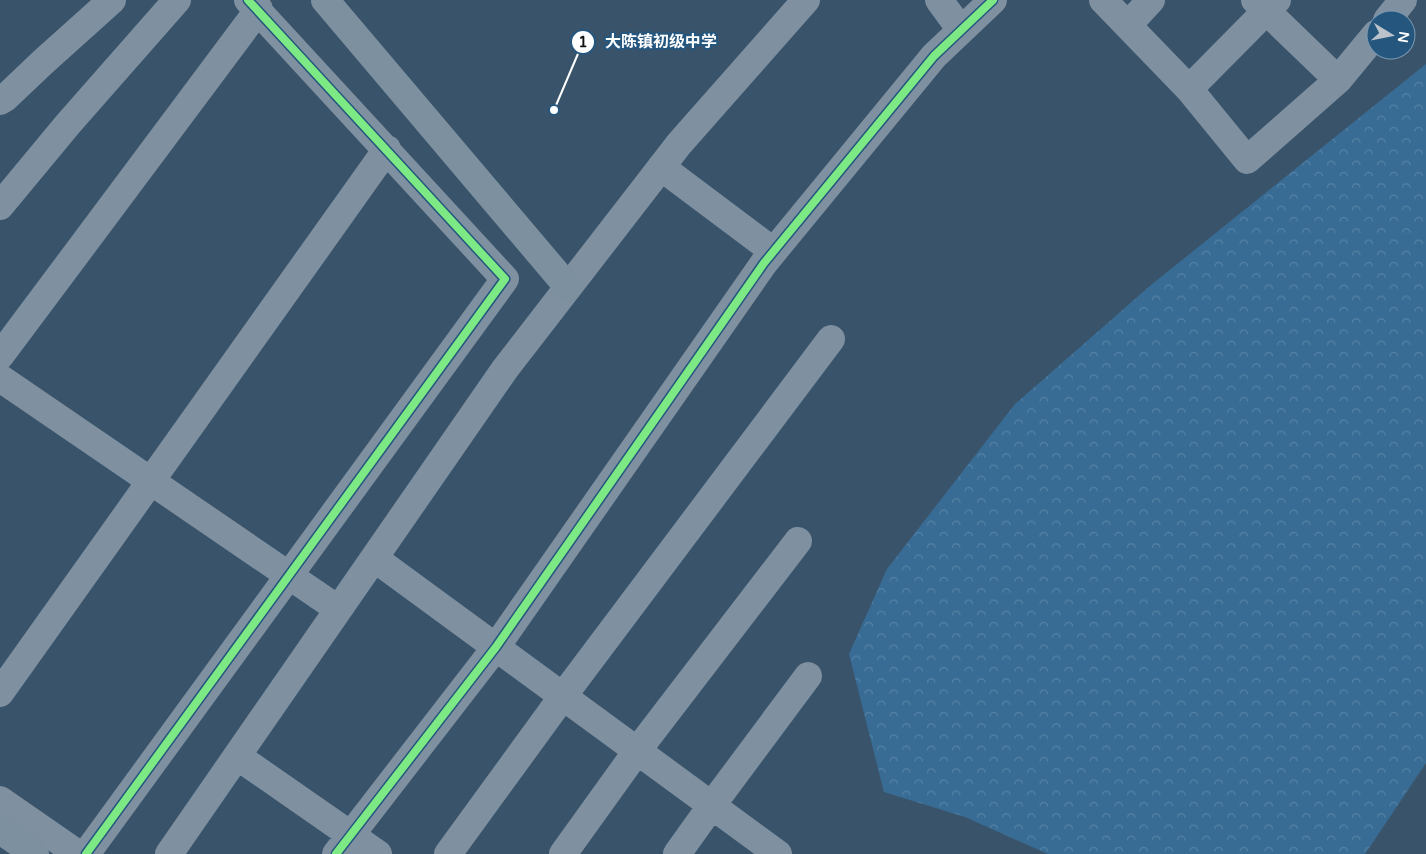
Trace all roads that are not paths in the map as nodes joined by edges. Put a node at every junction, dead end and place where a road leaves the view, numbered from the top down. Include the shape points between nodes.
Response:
1 (112, 0) edge
2 (177, 0) edge
3 (325, 0) edge
4 (806, 0) edge
5 (939, 0) edge
6 (993, 0) edge
7 (1102, 0) edge
8 (1152, 0) edge
9 (1403, 0) edge
10 (1266, 4) edge
11 (254, 5) edge
12 (1395, 10) edge
13 (1128, 25) junction
14 (961, 30) junction
15 (1366, 46) edge
16 (1338, 80) junction
17 (1190, 88) junction
18 (0, 101) edge
19 (387, 149) junction
20 (662, 167) junction
21 (0, 206) edge
22 (774, 251) junction
23 (568, 287) junction
24 (9, 328) edge
25 (831, 338) dead end
26 (0, 356) edge
27 (0, 378) edge
28 (151, 481) junction
29 (798, 541) dead end
30 (374, 558) junction
31 (289, 576) junction
32 (338, 610) junction
33 (496, 647) junction
34 (808, 676) dead end
35 (0, 692) edge
36 (563, 696) junction
37 (637, 751) junction
38 (237, 756) junction
39 (0, 800) edge
40 (712, 805) junction
41 (0, 830) edge
42 (343, 844) edge
43 (35, 854) edge
44 (78, 854) edge
45 (86, 854) edge
46 (169, 854) edge
47 (378, 854) edge
48 (448, 854) edge
49 (563, 854) edge
50 (677, 854) edge
51 (778, 854) edge

1 - 18 street
2 - 21 street
3 - 23 main road
4 - 20 street
5 - 14 street
6 - 14 street
7 - 13 street
8 - 13 street
9 - 12 street
10 - 16 street
10 - 17 street
11 - 19 street
11 - 24 street
13 - 17 street
14 - 22 street via 934,56
15 - 16 street
16 - 17 street via 1247,160
19 - 28 street
19 - 31 street via 505,279
20 - 22 street
20 - 23 street
22 - 33 street
23 - 30 street via 505,369
24 - 26 street
25 - 36 street
27 - 28 street
28 - 31 street
28 - 35 street
29 - 37 street
30 - 32 street
30 - 33 street
31 - 32 street
31 - 45 street
32 - 38 street
33 - 36 street
33 - 42 street
34 - 40 street
36 - 37 street
36 - 48 street
37 - 40 street
37 - 49 street
38 - 42 street
38 - 46 street
39 - 44 street
40 - 50 street
40 - 51 street
41 - 43 main road
42 - 47 street

